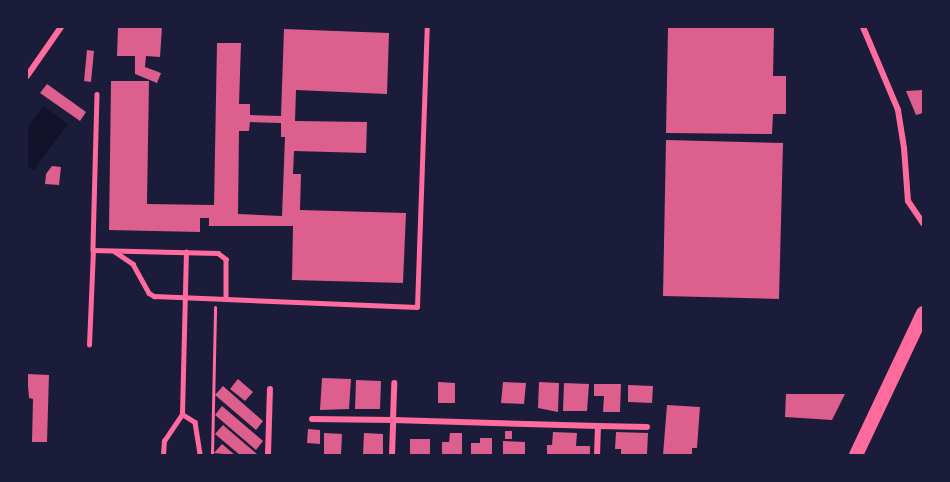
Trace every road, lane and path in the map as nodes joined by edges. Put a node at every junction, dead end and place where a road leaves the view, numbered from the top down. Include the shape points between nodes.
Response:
1 (61, 27) edge
2 (427, 27) edge
3 (863, 27) edge
4 (27, 76) edge
5 (97, 94) dead end
6 (923, 223) edge
7 (93, 250) junction
8 (113, 250) junction
9 (186, 252) junction
10 (185, 297) junction
11 (215, 298) junction
12 (226, 299) junction
13 (923, 313) edge
14 (89, 345) dead end
15 (394, 383) dead end
16 (270, 388) dead end
17 (182, 414) junction
18 (312, 419) dead end
19 (393, 420) junction
20 (598, 426) junction
21 (647, 427) dead end
22 (163, 455) edge
23 (200, 455) edge
24 (212, 455) edge
25 (268, 455) edge
26 (392, 455) edge
27 (597, 455) edge
28 (856, 455) edge

1 - 4 street
2 - 12 lane via 417,307
3 - 6 street via 898,110 908,201
5 - 7 lane
7 - 8 lane
7 - 14 lane
8 - 9 lane
8 - 10 lane via 134,264 149,293
9 - 10 lane
9 - 12 lane via 218,253 226,260
10 - 11 lane
10 - 17 lane
11 - 12 lane
11 - 24 path
13 - 28 highway
15 - 19 street
16 - 25 street
17 - 22 lane via 164,441
17 - 23 lane via 195,422
18 - 19 street
19 - 20 street
19 - 26 street
20 - 21 street
20 - 27 street

